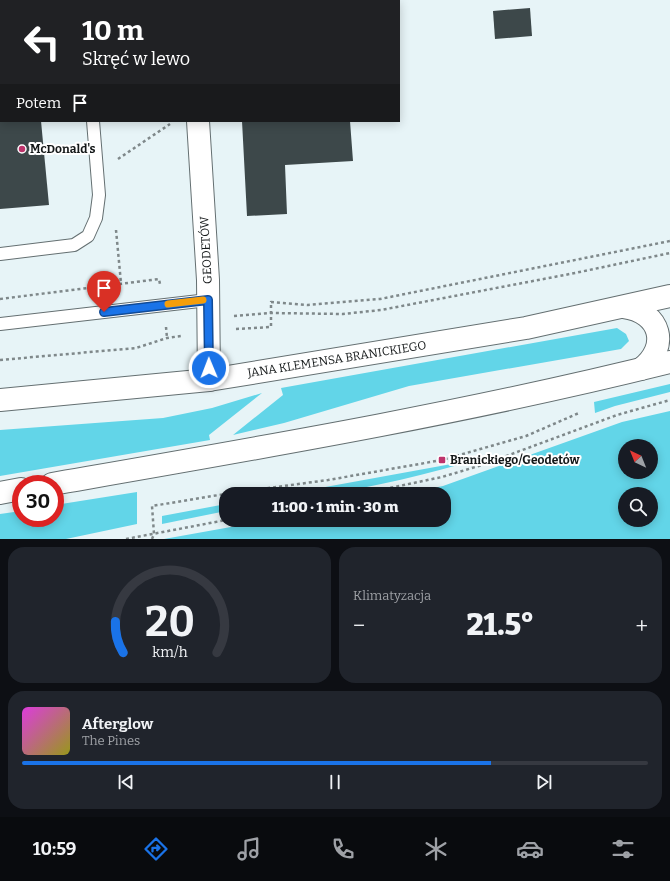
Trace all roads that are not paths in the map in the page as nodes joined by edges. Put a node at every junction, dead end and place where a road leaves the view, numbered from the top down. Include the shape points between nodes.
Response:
1 (93, 122) edge
2 (198, 122) edge
3 (0, 254) edge
4 (670, 296) edge
5 (624, 307) junction
6 (209, 308) junction
7 (0, 324) edge
8 (670, 362) edge
9 (641, 369) junction
10 (210, 380) junction
11 (0, 400) edge
12 (64, 482) edge
13 (12, 491) edge
14 (0, 493) edge

1 - 3 lane via 98,196 96,218 88,236 74,245
2 - 6 main road, GEODETÓW
4 - 5 main road, JANA KLEMENSA BRANICKIEGO
5 - 9 main road via 636,308 645,313 657,332 656,353 650,363
5 - 10 main road, JANA KLEMENSA BRANICKIEGO via 526,328
6 - 7 lane
6 - 10 main road, GEODETÓW
8 - 9 main road
9 - 12 main road via 423,418
10 - 11 main road, JANA KLEMENSA BRANICKIEGO
13 - 14 main road

